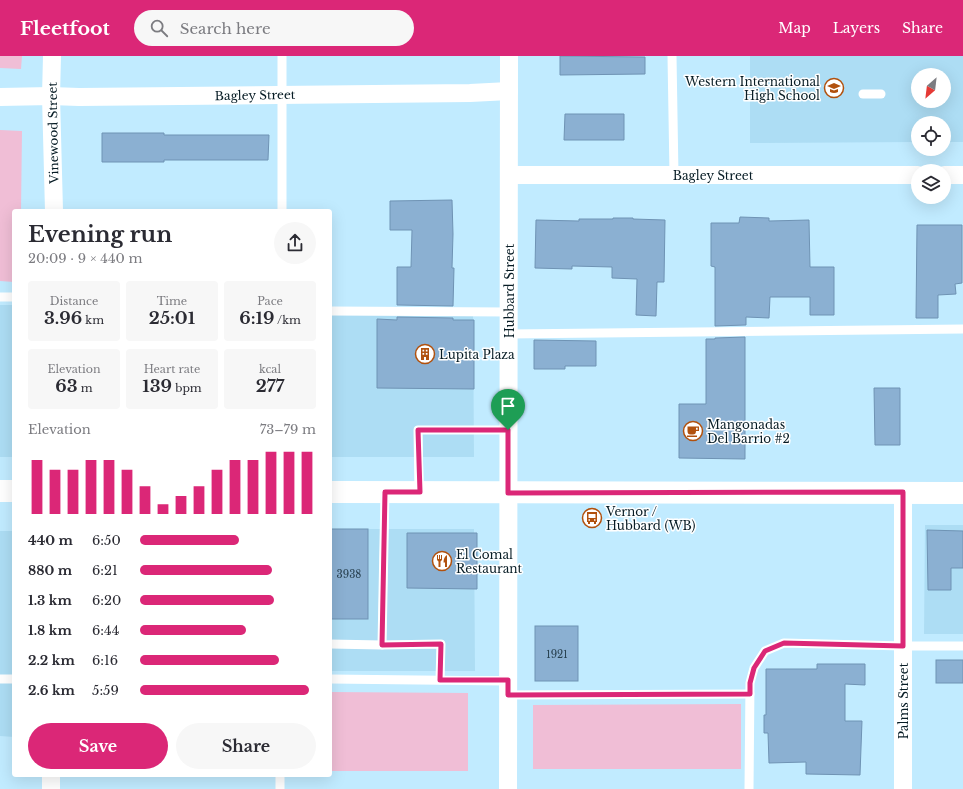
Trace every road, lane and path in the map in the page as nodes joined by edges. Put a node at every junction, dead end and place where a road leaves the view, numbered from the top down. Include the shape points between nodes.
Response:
1 (52, 56) edge
2 (282, 56) edge
3 (509, 56) edge
4 (672, 56) edge
5 (509, 91) junction
6 (863, 94) dead end
7 (881, 94) dead end
8 (282, 95) junction
9 (51, 96) junction
10 (0, 97) edge
11 (509, 175) junction
12 (674, 175) junction
13 (911, 175) edge
14 (951, 175) edge
15 (963, 175) edge
16 (54, 209) edge
17 (282, 209) edge
18 (0, 297) edge
19 (12, 297) edge
20 (332, 312) edge
21 (509, 312) junction
22 (963, 329) edge
23 (509, 334) junction
24 (508, 430) junction
25 (0, 491) edge
26 (12, 491) edge
27 (332, 492) edge
28 (385, 492) junction
29 (420, 492) junction
30 (903, 492) junction
31 (508, 493) junction
32 (963, 493) edge
33 (332, 644) edge
34 (382, 645) junction
35 (903, 646) junction
36 (963, 646) edge
37 (0, 678) edge
38 (12, 679) edge
39 (332, 679) edge
40 (440, 680) junction
41 (508, 688) junction
42 (750, 694) junction
43 (51, 777) edge
44 (280, 777) edge
45 (51, 789) edge
46 (280, 789) edge
47 (508, 789) edge
48 (749, 789) edge
49 (903, 789) edge

1 - 9 street, Vinewood Street
2 - 8 lane
3 - 5 street, Hubbard Street
4 - 12 lane
5 - 8 street, Bagley Street
5 - 11 street, Hubbard Street
6 - 7 lane
8 - 9 street, Bagley Street
8 - 17 lane
9 - 10 street, Bagley Street
9 - 16 street, Vinewood Street
11 - 12 street, Bagley Street
11 - 21 street, Hubbard Street
12 - 13 street, Bagley Street
14 - 15 street
18 - 19 lane
20 - 21 lane
21 - 23 street, Hubbard Street
22 - 23 lane
23 - 24 street, Hubbard Street
24 - 29 lane via 418,430
24 - 31 street, Hubbard Street
25 - 26 street
27 - 28 street
28 - 29 street
28 - 34 lane
29 - 31 street
30 - 31 street
30 - 32 street
30 - 35 street, Palms Street
31 - 41 street, Hubbard Street
33 - 34 lane
34 - 40 lane via 441,644
35 - 36 lane
35 - 42 lane via 784,643 765,651 754,668
35 - 49 street, Palms Street
37 - 38 lane
39 - 40 lane
40 - 41 lane
41 - 42 lane
41 - 47 street, Hubbard Street
42 - 48 lane
43 - 45 street
44 - 46 lane

